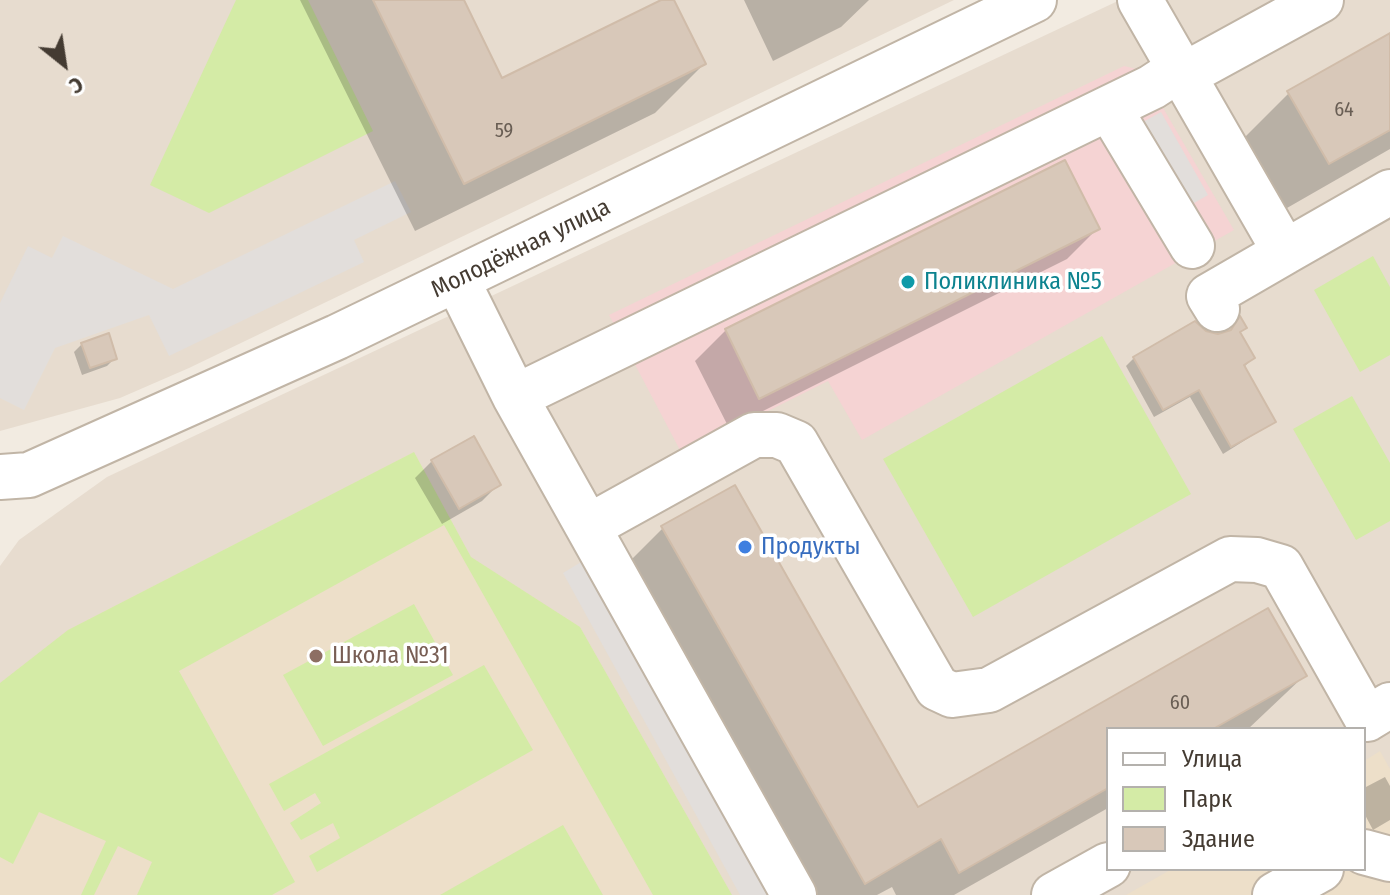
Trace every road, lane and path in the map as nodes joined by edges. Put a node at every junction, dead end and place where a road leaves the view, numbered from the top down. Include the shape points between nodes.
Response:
1 (1034, 0) edge
2 (1140, 0) edge
3 (1321, 0) edge
4 (991, 9) edge
5 (1180, 73) junction
6 (1109, 108) junction
7 (1390, 192) edge
8 (1192, 246) dead end
9 (1285, 252) junction
10 (457, 280) junction
11 (1217, 309) dead end
12 (515, 397) junction
13 (10, 486) edge
14 (588, 527) junction
15 (1368, 718) edge
16 (1366, 853) edge
17 (1390, 859) edge
18 (1106, 866) edge
19 (1317, 871) edge
20 (794, 895) edge
21 (1054, 895) edge
22 (1275, 895) edge

1 - 4 street, Молодёжная улица
2 - 5 street
3 - 5 street
4 - 10 street, Молодёжная улица
5 - 6 street
5 - 9 street
6 - 8 street
6 - 12 street
7 - 9 street
9 - 11 street via 1209,296
10 - 12 street
10 - 13 street, Молодёжная улица
12 - 14 street
14 - 15 street via 754,435 777,435 796,443 937,688 952,695 989,690 1230,559 1257,560 1281,567
14 - 20 street
16 - 17 street
18 - 21 street
19 - 22 street

